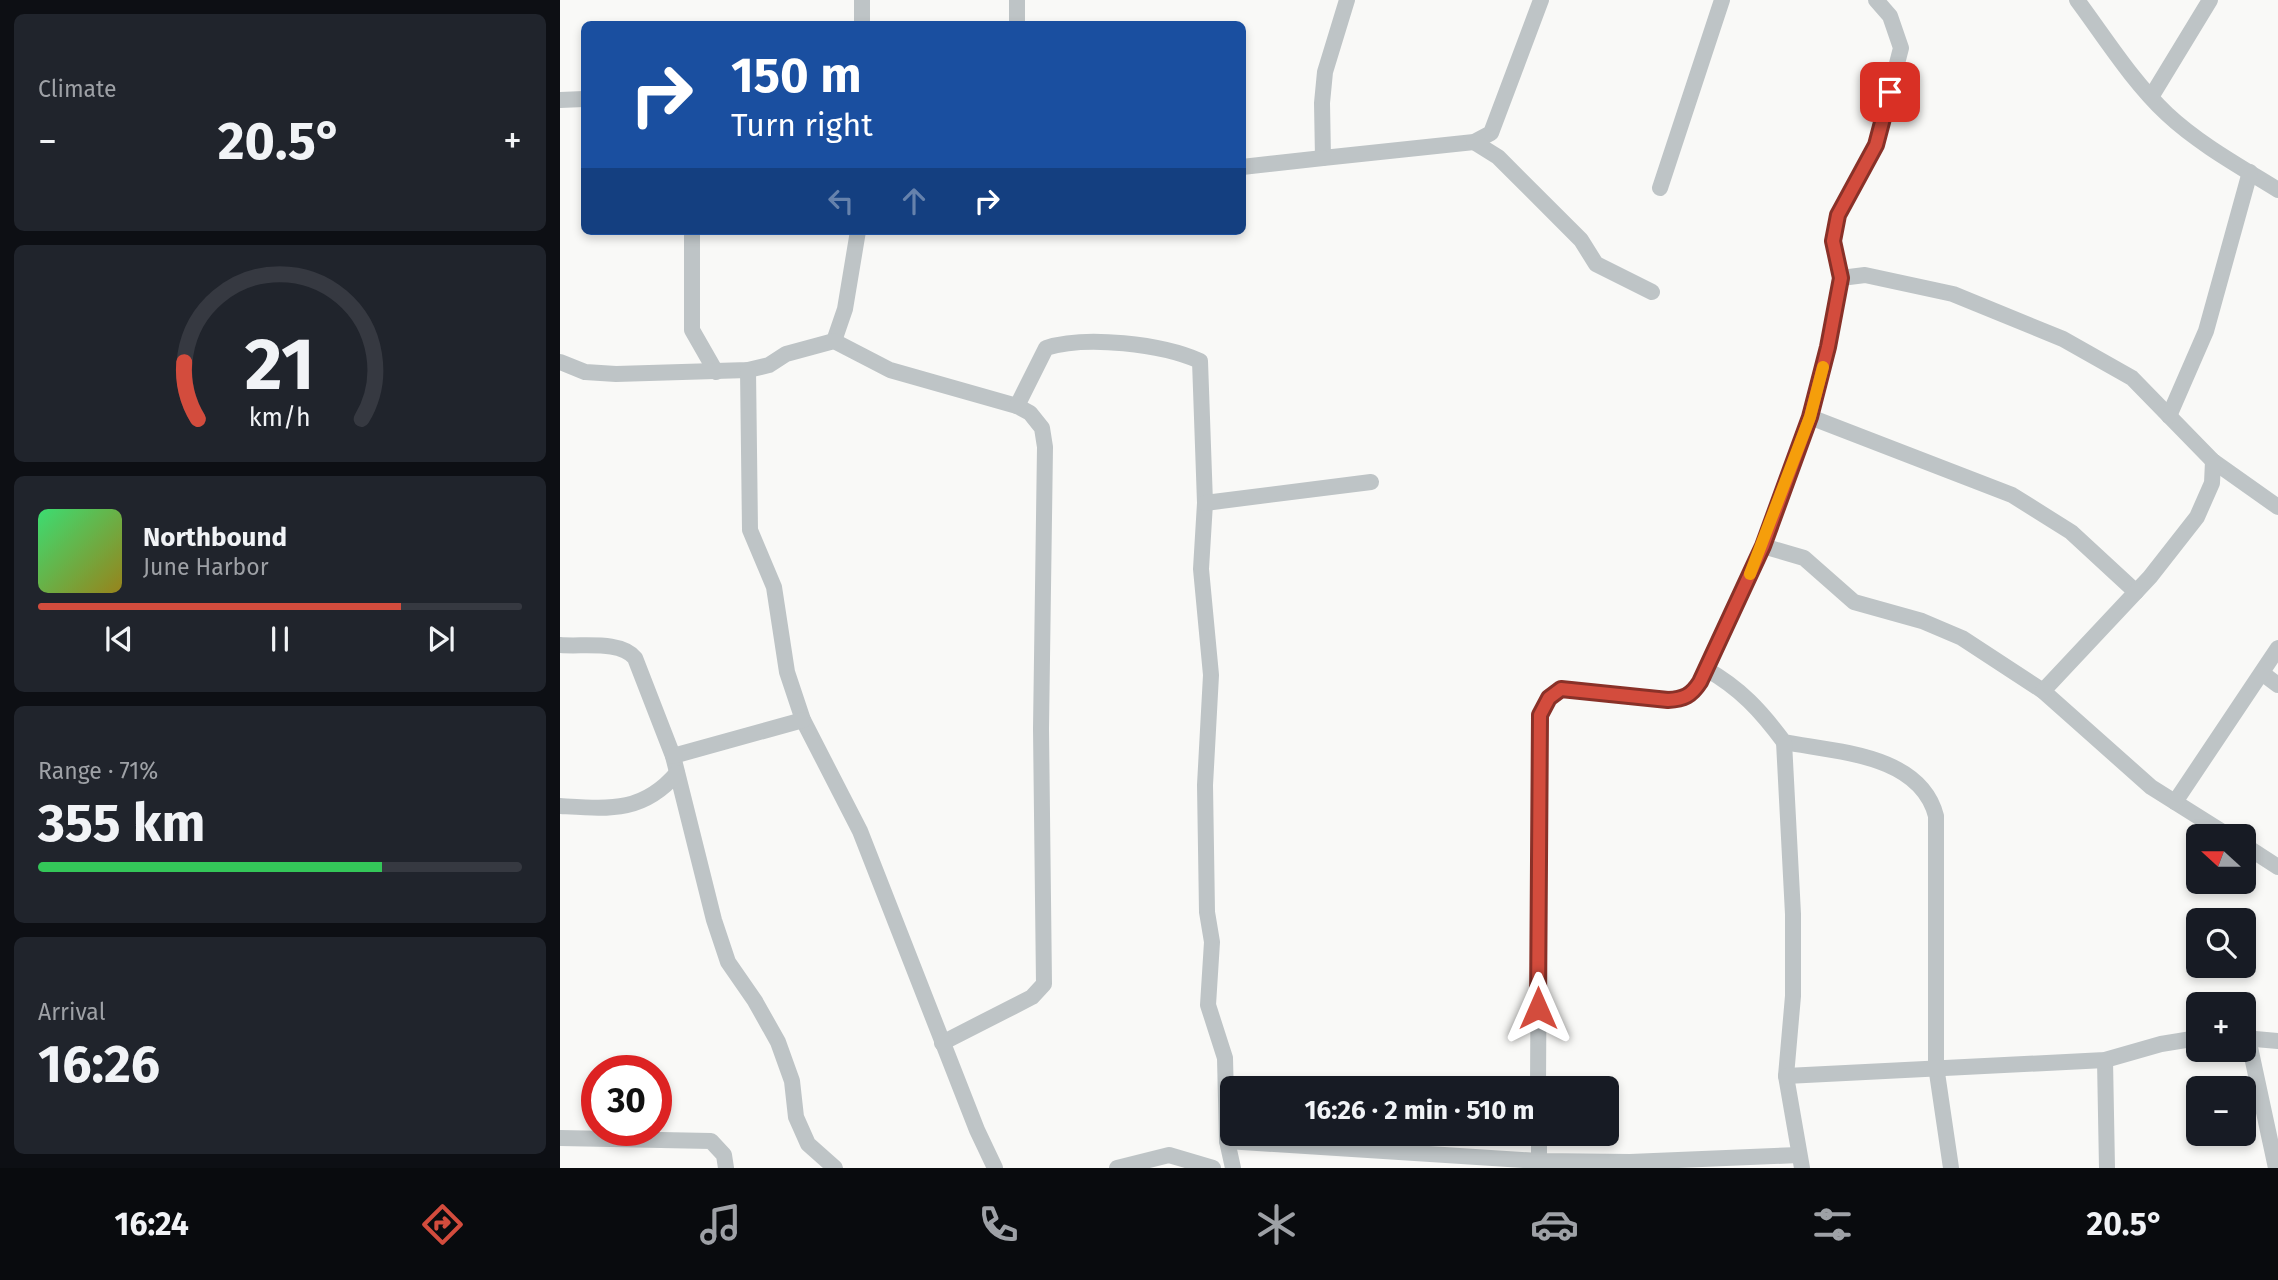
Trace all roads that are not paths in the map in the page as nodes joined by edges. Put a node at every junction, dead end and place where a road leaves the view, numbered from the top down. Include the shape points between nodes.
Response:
1 (862, 0) edge
2 (1017, 0) edge
3 (1347, 0) edge
4 (1541, 0) edge
5 (1722, 0) edge
6 (1876, 0) edge
7 (2077, 0) edge
8 (2210, 0) edge
9 (862, 21) edge
10 (1017, 21) edge
11 (2151, 97) junction
12 (581, 99) edge
13 (560, 100) edge
14 (1474, 142) junction
15 (1323, 158) junction
16 (1246, 167) edge
17 (2250, 172) junction
18 (1660, 188) dead end
19 (2278, 190) edge
20 (692, 235) edge
21 (857, 235) edge
22 (1841, 278) junction
23 (1652, 292) dead end
24 (834, 341) junction
25 (560, 362) edge
26 (748, 370) junction
27 (716, 372) junction
28 (1017, 406) junction
29 (2169, 416) junction
30 (1810, 417) junction
31 (2213, 461) junction
32 (1371, 482) dead end
33 (1205, 503) junction
34 (2278, 507) edge
35 (1763, 546) junction
36 (2136, 592) junction
37 (560, 645) edge
38 (2278, 649) edge
39 (1706, 669) junction
40 (2262, 673) junction
41 (2278, 685) edge
42 (2043, 691) junction
43 (803, 720) junction
44 (1784, 742) junction
45 (673, 756) junction
46 (677, 773) junction
47 (2175, 802) junction
48 (560, 806) edge
49 (2211, 824) edge
50 (2256, 853) edge
51 (2278, 867) edge
52 (2256, 1039) edge
53 (2186, 1040) edge
54 (2278, 1041) edge
55 (943, 1043) junction
56 (2105, 1060) junction
57 (2252, 1062) edge
58 (1936, 1066) junction
59 (1225, 1076) edge
60 (1538, 1076) edge
61 (1786, 1076) junction
62 (560, 1138) edge
63 (1228, 1146) edge
64 (1305, 1146) edge
65 (1539, 1146) edge
66 (1539, 1161) junction
67 (1800, 1161) edge
68 (726, 1168) edge
69 (835, 1168) edge
70 (995, 1168) edge
71 (1117, 1168) edge
72 (1213, 1168) edge
73 (1233, 1168) edge
74 (1951, 1168) edge
75 (2107, 1168) edge
76 (2276, 1168) edge

1 - 9 street
2 - 10 street
3 - 15 street via 1325,72
4 - 14 street via 1490,133
5 - 18 street
6 - 22 street via 1890,16 1901,48 1876,145 1838,215 1833,241
7 - 11 street
8 - 11 street
11 - 17 street via 2187,130
12 - 13 street
14 - 15 street
14 - 23 street via 1498,157 1581,240 1596,264
15 - 16 street
17 - 19 street
17 - 29 street via 2206,331
20 - 27 street via 692,330
21 - 24 street via 845,309
22 - 29 street via 1866,275 1953,294 2063,339 2132,378
22 - 30 street
24 - 26 street
24 - 28 street via 890,370
25 - 27 street via 585,372 616,374
26 - 27 street
26 - 43 street via 750,530 774,587 787,672
28 - 33 street via 1046,348 1062,342 1116,343 1200,361
28 - 55 street via 1042,428 1045,447 1044,984 1032,997
29 - 31 street
30 - 35 street
30 - 36 street via 2012,495 2071,532
31 - 34 street
31 - 36 street via 2213,483 2206,502
32 - 33 street
33 - 59 street via 1201,569 1211,675 1205,785 1212,942 1208,1005 1225,1058
35 - 39 street
35 - 42 street via 1804,558 1854,602 1962,638
36 - 42 street
37 - 45 street via 628,650 640,668
38 - 40 street
39 - 44 street via 1730,682 1758,707
39 - 60 street via 1693,693 1682,699 1561,689 1549,698 1540,715
40 - 41 street
40 - 47 street
42 - 47 street via 2131,771
43 - 45 street
43 - 55 street via 860,831
44 - 58 street via 1874,760 1912,777 1931,798 1936,816
44 - 61 street via 1793,914 1793,996
45 - 46 street
46 - 48 street via 663,790 630,806
46 - 69 street via 728,962 778,1042 792,1081 796,1117 808,1144
47 - 49 street
50 - 51 street
52 - 54 street
53 - 56 street
55 - 70 street
56 - 58 street
56 - 75 street
57 - 76 street
58 - 61 street
58 - 74 street
61 - 67 street
62 - 68 street via 711,1141 723,1155
63 - 73 street
64 - 66 street
65 - 66 street
66 - 67 street
71 - 72 street via 1169,1155

